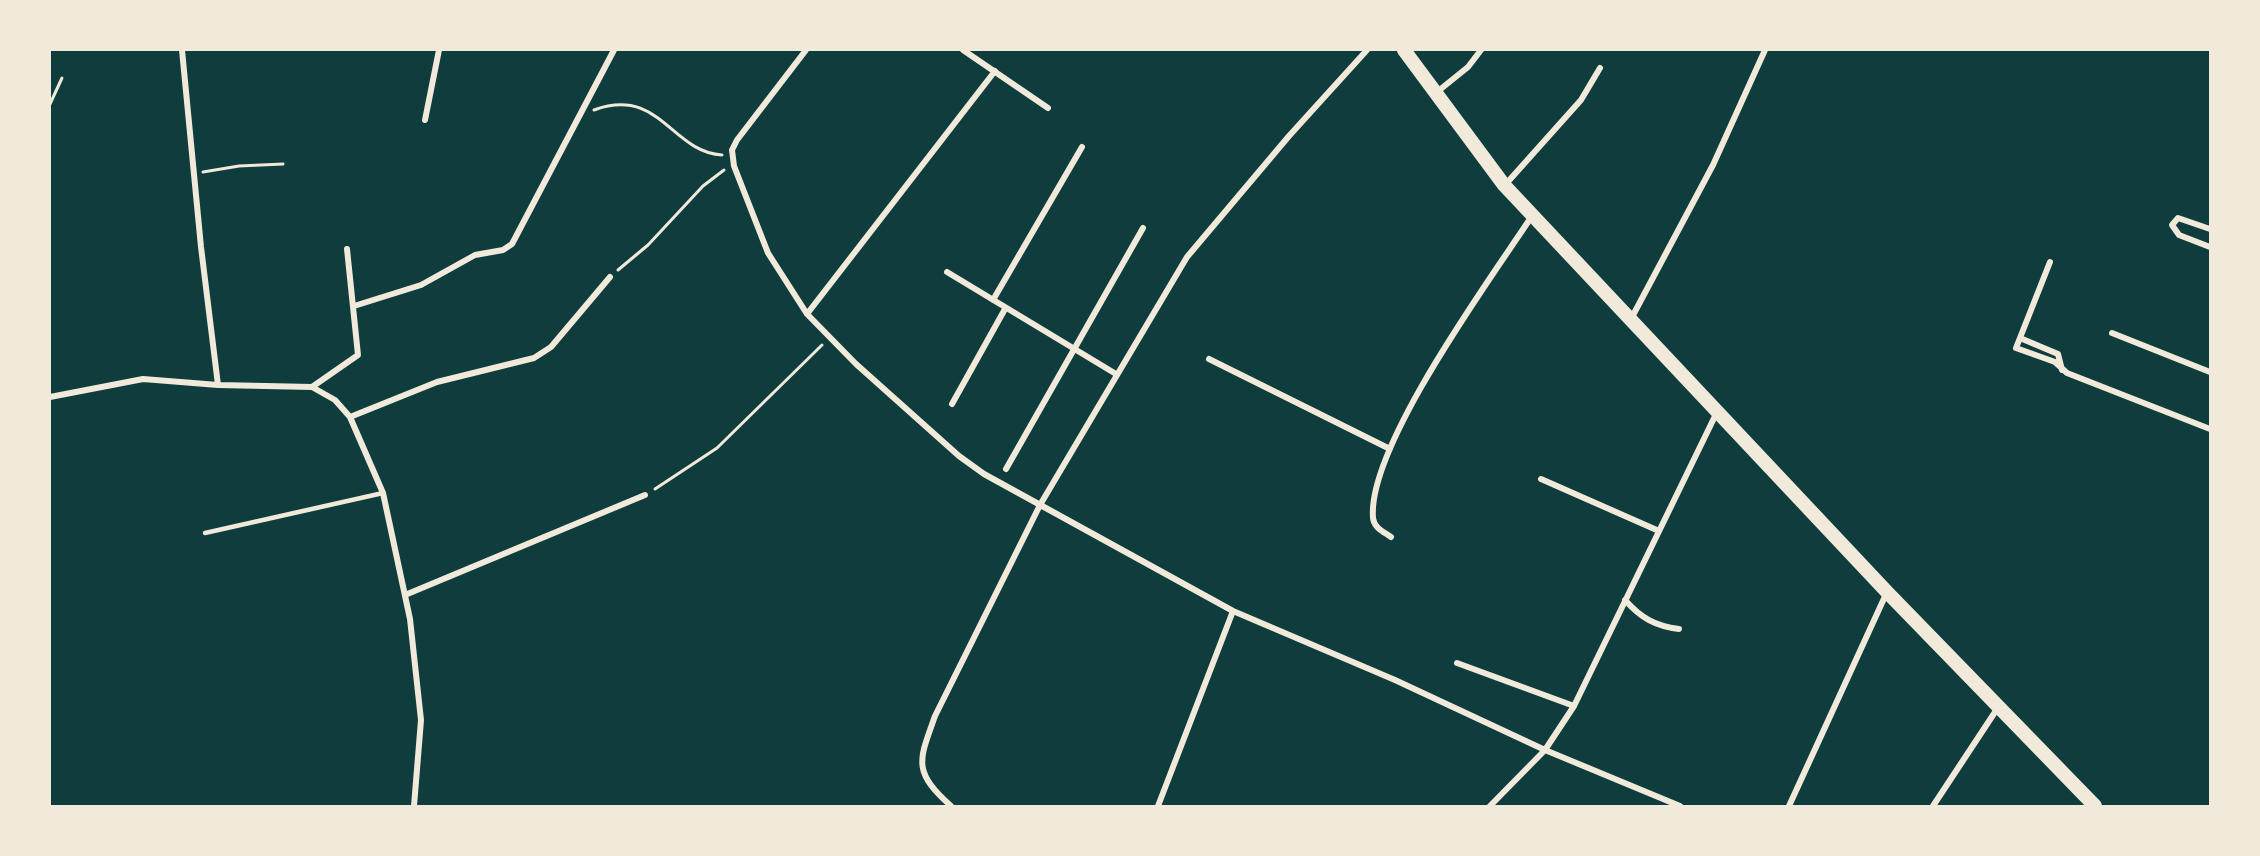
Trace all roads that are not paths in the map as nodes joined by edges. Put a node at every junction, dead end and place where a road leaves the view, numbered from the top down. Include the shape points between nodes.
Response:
1 (182, 50) edge
2 (439, 50) edge
3 (614, 50) edge
4 (806, 50) edge
5 (963, 50) edge
6 (1367, 50) edge
7 (1404, 50) edge
8 (1481, 50) edge
9 (1765, 50) edge
10 (1600, 68) dead end
11 (995, 71) junction
12 (1437, 92) junction
13 (1048, 108) dead end
14 (425, 120) dead end
15 (1082, 147) dead end
16 (1504, 185) junction
17 (1533, 216) junction
18 (1143, 228) dead end
19 (2211, 229) edge
20 (2211, 247) edge
21 (346, 249) dead end
22 (2050, 262) dead end
23 (947, 272) dead end
24 (610, 277) road end
25 (993, 300) junction
26 (354, 306) junction
27 (1005, 309) junction
28 (807, 314) junction
29 (1630, 319) junction
30 (2112, 333) dead end
31 (2020, 338) junction
32 (1074, 348) junction
33 (1209, 359) dead end
34 (2062, 370) junction
35 (2211, 372) edge
36 (1116, 374) junction
37 (218, 385) junction
38 (312, 387) junction
39 (50, 397) edge
40 (952, 404) dead end
41 (1717, 412) junction
42 (350, 417) junction
43 (2211, 429) edge
44 (1390, 449) junction
45 (1006, 469) dead end
46 (1541, 479) dead end
47 (383, 493) junction
48 (645, 495) road end
49 (1040, 506) junction
50 (1659, 531) junction
51 (205, 533) dead end
52 (1391, 537) dead end
53 (1887, 592) junction
54 (405, 595) junction
55 (1625, 600) junction
56 (1233, 611) junction
57 (1679, 629) dead end
58 (1457, 663) dead end
59 (1574, 706) junction
60 (2000, 706) junction
61 (1545, 750) junction
62 (414, 807) edge
63 (951, 807) edge
64 (1158, 807) edge
65 (1490, 807) edge
66 (1680, 807) edge
67 (1789, 807) edge
68 (1933, 807) edge
69 (2095, 807) edge

1 - 37 street
2 - 14 street
3 - 26 street via 512,244 503,250 475,255 421,285
4 - 28 street via 732,150 734,166 768,253
5 - 11 street
6 - 36 street via 1187,257
7 - 12 main road
8 - 12 street via 1468,67
9 - 29 street via 1713,165
10 - 16 street via 1581,100
11 - 13 street
11 - 28 street
12 - 16 main road
15 - 25 street
16 - 17 main road
17 - 29 main road
17 - 44 street via 1449,342
18 - 32 street
19 - 20 street via 2178,218 2172,225 2179,235
21 - 26 street
22 - 31 street
23 - 25 street
24 - 42 street via 551,347 534,358 437,382
25 - 27 street
26 - 38 street via 358,355
27 - 32 street
27 - 40 street
28 - 49 street via 959,456
29 - 41 main road
30 - 35 street
31 - 34 street via 2058,354
31 - 34 street via 2016,348 2055,362
32 - 36 street
32 - 45 street
33 - 44 street
34 - 43 street
36 - 49 street
37 - 38 street
37 - 39 street via 143,379
38 - 42 street via 335,400
41 - 50 street
41 - 53 main road
42 - 47 street
44 - 52 street via 1376,489 1373,519 1375,526
46 - 50 street
47 - 51 lane
47 - 54 street
48 - 54 street
49 - 56 street
49 - 63 street via 935,716 922,753 922,770 932,789
50 - 55 street
53 - 60 main road
53 - 67 street
54 - 62 street via 421,720
55 - 57 street via 1648,621
55 - 59 street
56 - 61 street
56 - 64 street
58 - 59 street
59 - 61 street
60 - 68 street
60 - 69 main road
61 - 65 street
61 - 66 street

